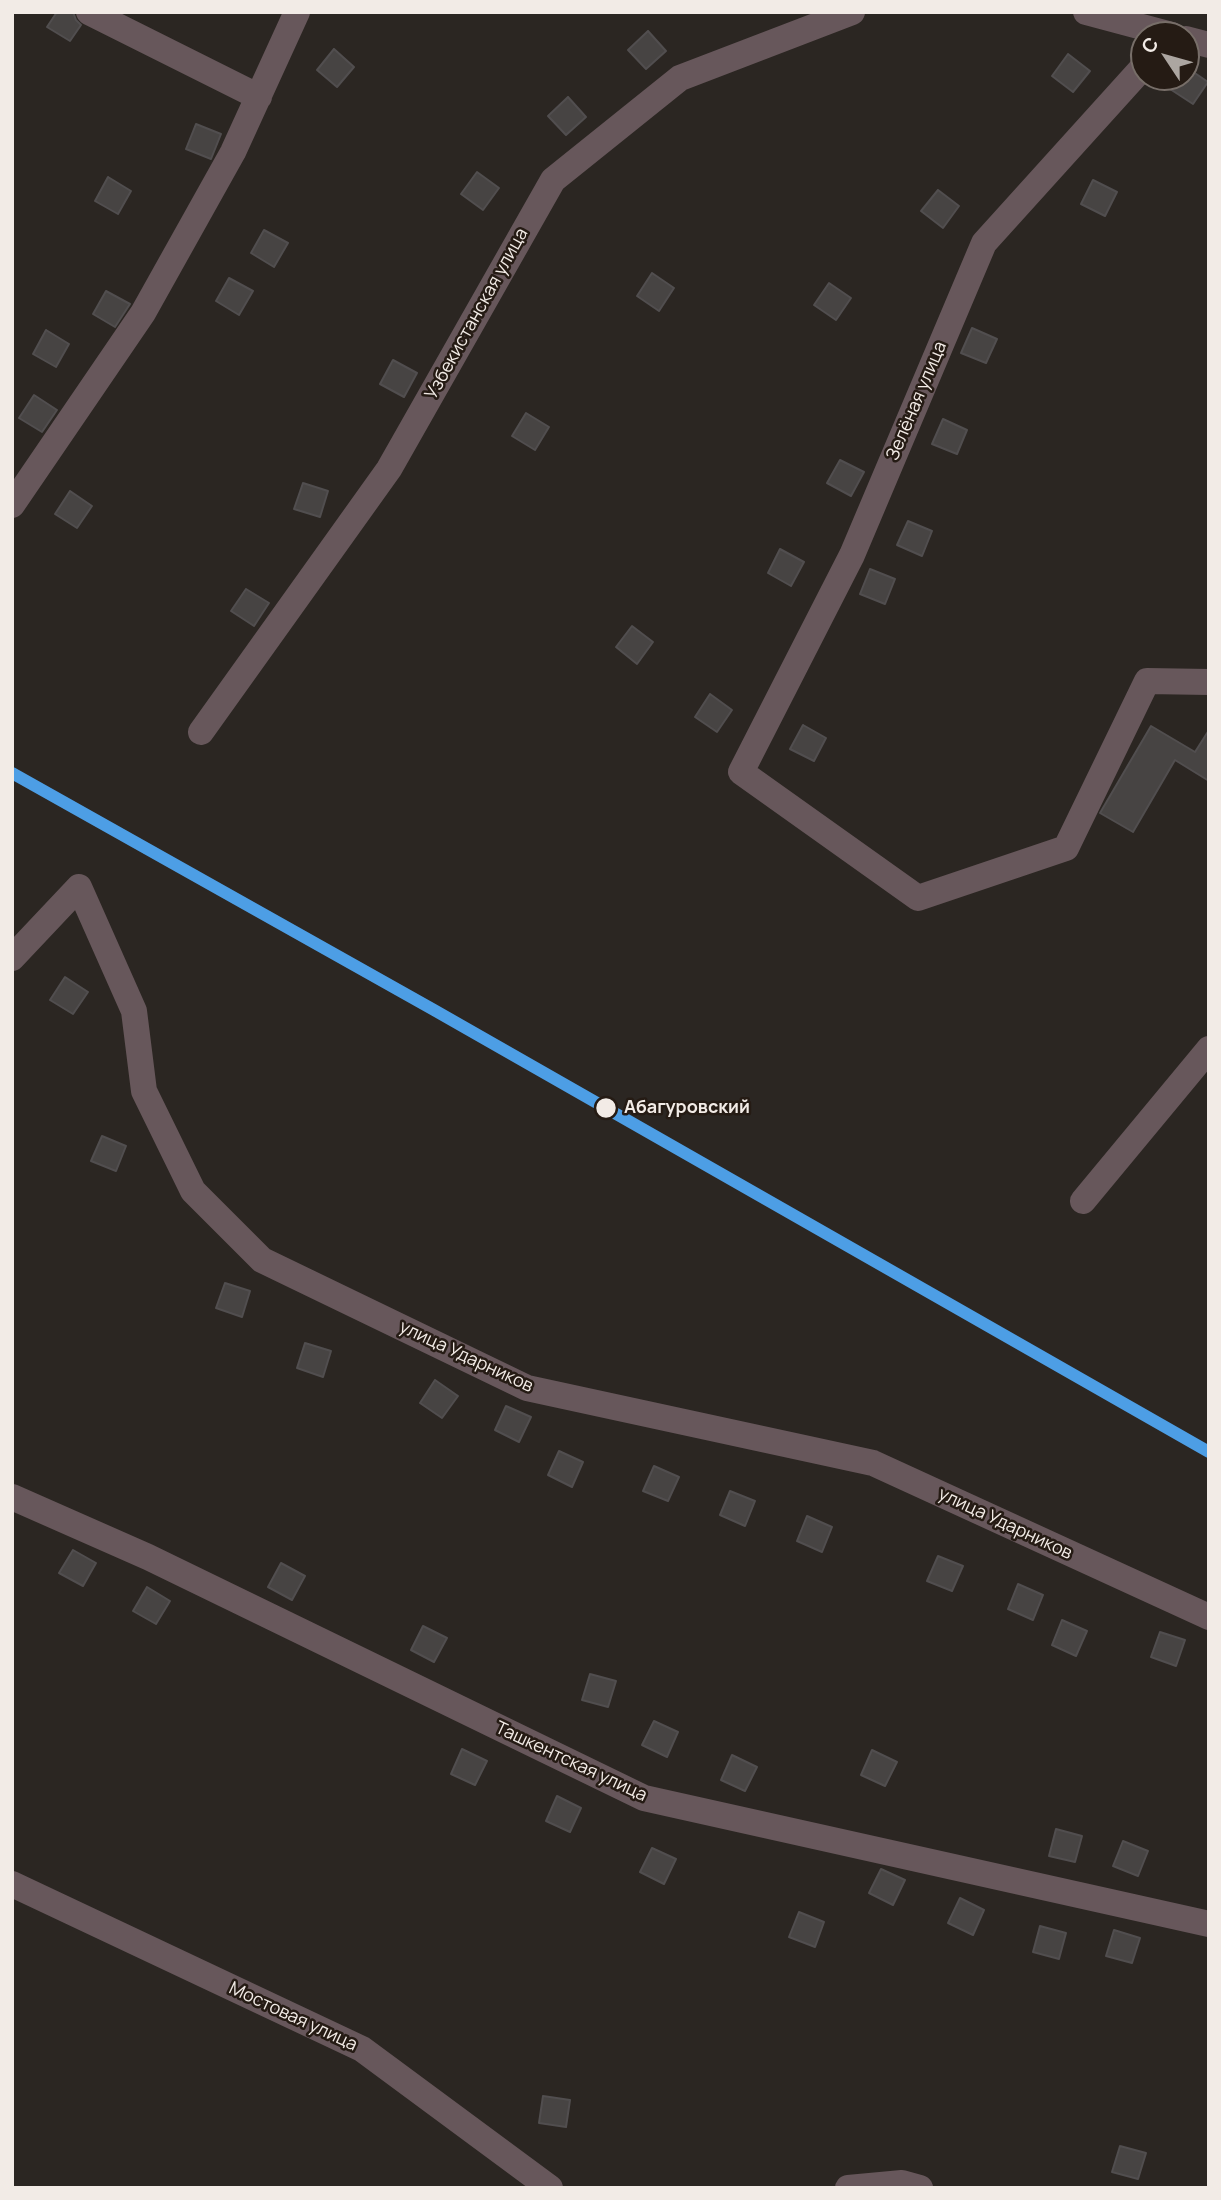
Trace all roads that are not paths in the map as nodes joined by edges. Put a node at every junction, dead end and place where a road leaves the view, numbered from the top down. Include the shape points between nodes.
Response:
1 (89, 12) edge
2 (297, 12) edge
3 (852, 12) edge
4 (1086, 12) edge
5 (1130, 24) edge
6 (1130, 81) edge
7 (259, 97) junction
8 (12, 505) edge
9 (1209, 682) edge
10 (201, 732) dead end
11 (12, 958) edge
12 (1209, 1049) edge
13 (1083, 1201) dead end
14 (12, 1497) edge
15 (1209, 1617) edge
16 (12, 1884) edge
17 (1209, 1924) edge
18 (550, 2188) edge
19 (848, 2188) edge
20 (920, 2188) edge

1 - 7 street
2 - 7 street
3 - 10 street, Узбекистанская улица via 680,78 553,180 389,469
4 - 5 street
6 - 9 street, Зелёная улица via 984,243 852,555 741,772 918,898 1066,848 1147,681
7 - 8 street via 143,313
11 - 15 street, улица Ударников via 79,887 134,1011 144,1091 193,1191 262,1260 527,1388 873,1463
12 - 13 street
14 - 17 street, Ташкентская улица via 148,1557 644,1798
16 - 18 street, Мостовая улица via 362,2049
19 - 20 street via 902,2183

